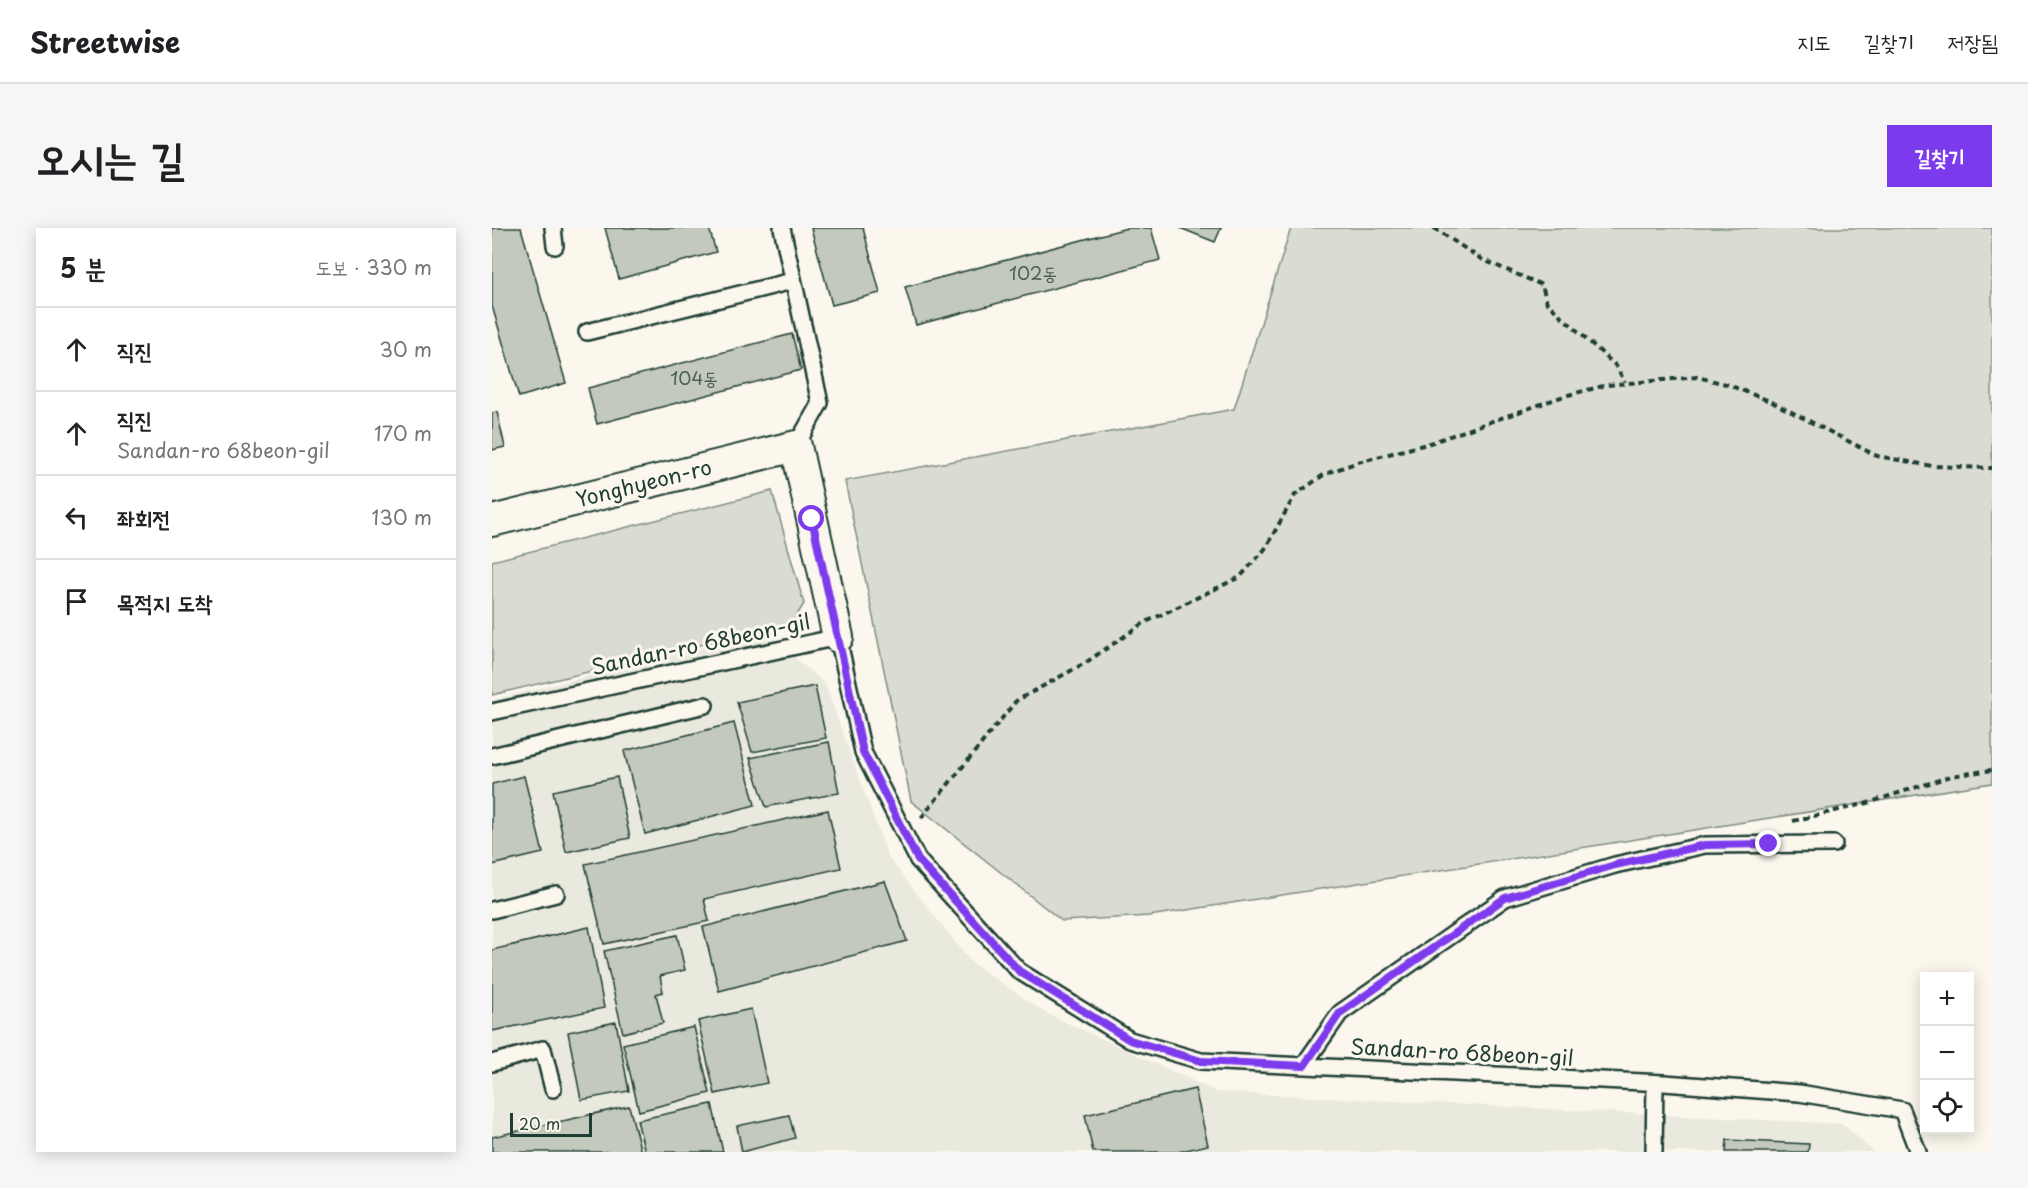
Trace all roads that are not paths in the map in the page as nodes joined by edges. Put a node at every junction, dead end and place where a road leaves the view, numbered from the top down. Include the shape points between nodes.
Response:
1 (553, 228) edge
2 (782, 228) edge
3 (555, 246) dead end
4 (792, 281) junction
5 (587, 332) dead end
6 (796, 446) junction
7 (492, 521) edge
8 (838, 637) junction
9 (705, 705) dead end
10 (492, 712) edge
11 (492, 756) edge
12 (1834, 844) dead end
13 (556, 894) dead end
14 (492, 910) edge
15 (492, 1063) edge
16 (1304, 1066) junction
17 (1655, 1083) junction
18 (553, 1089) dead end
19 (1654, 1152) edge
20 (1918, 1152) edge

1 - 3 lane
2 - 4 lane
4 - 5 lane
4 - 6 lane via 820,403
6 - 7 street, Yonghyeon-ro
6 - 8 street
8 - 10 lane, Sandan-ro 68beon-gil
8 - 16 lane, Sandan-ro 68beon-gil via 863,752 918,860 1019,971 1130,1040 1201,1061
9 - 11 lane
12 - 16 lane via 1705,845 1615,865 1505,898 1340,1013
13 - 14 lane
15 - 18 lane via 543,1049
16 - 17 lane, Sandan-ro 68beon-gil
17 - 19 lane
17 - 20 lane, Sandan-ro 68beon-gil via 1800,1093 1902,1110

